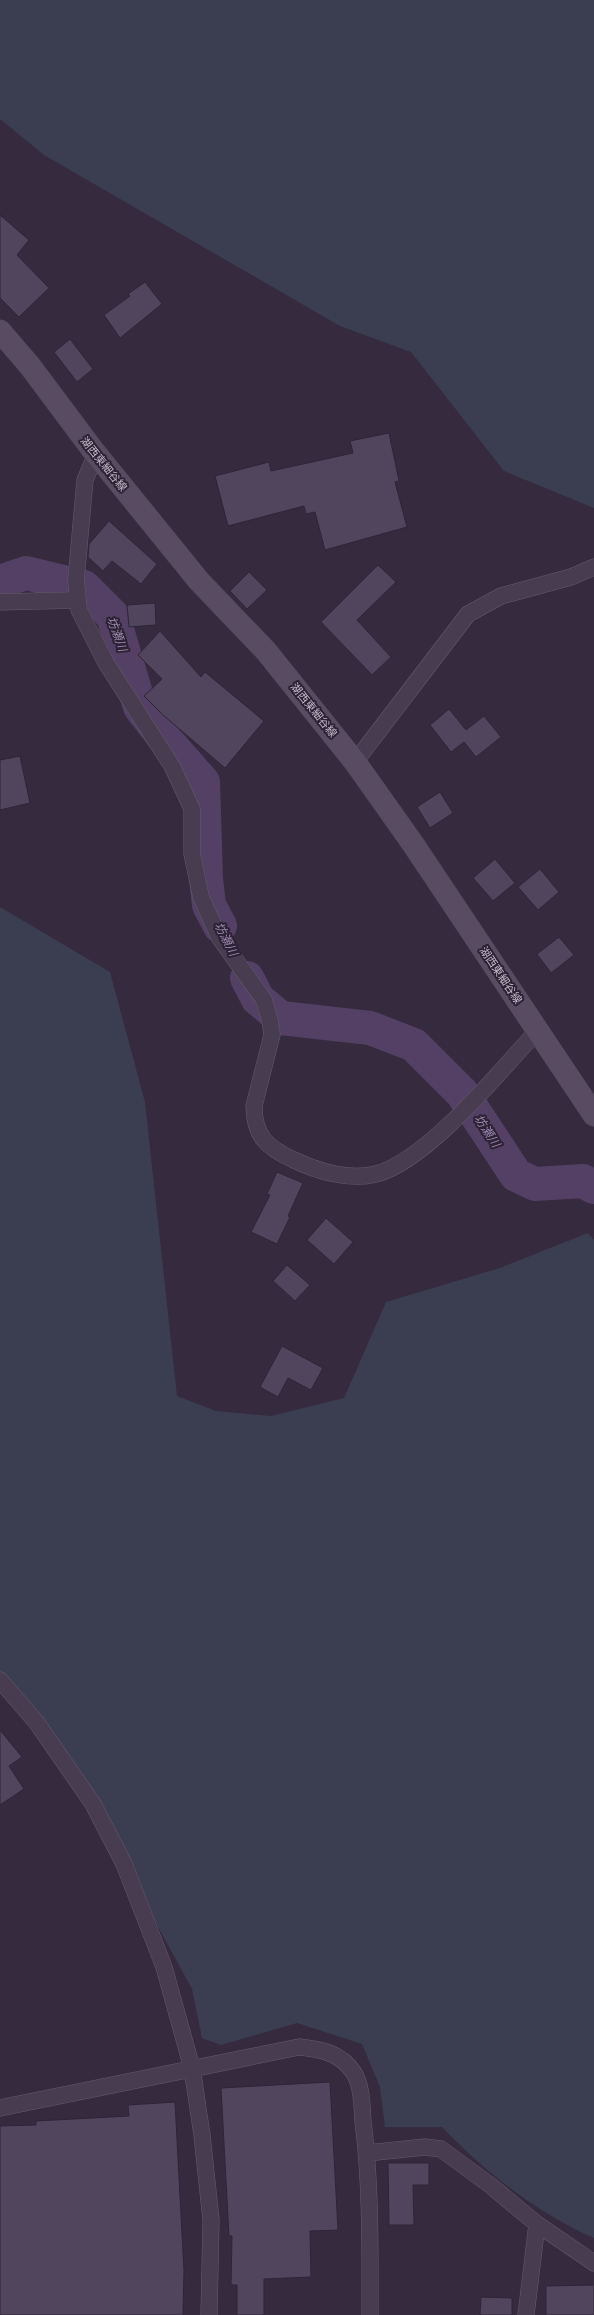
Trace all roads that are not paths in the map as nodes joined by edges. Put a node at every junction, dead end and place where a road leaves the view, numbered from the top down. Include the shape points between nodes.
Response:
1 (0, 331) edge
2 (96, 454) junction
3 (594, 567) edge
4 (78, 600) junction
5 (0, 602) edge
6 (355, 762) junction
7 (538, 1030) junction
8 (594, 1115) edge
9 (0, 1680) edge
10 (192, 2068) junction
11 (0, 2108) edge
12 (367, 2153) junction
13 (536, 2224) junction
14 (594, 2263) edge
15 (209, 2315) edge
16 (370, 2315) edge
17 (526, 2315) edge

1 - 2 main road, 湖西東細谷線 via 30,366
2 - 4 street via 85,480 78,544
2 - 6 main road, 湖西東細谷線 via 199,581 266,651
3 - 6 street via 571,577 501,596 468,614
4 - 5 street
4 - 7 street via 79,610 106,663 172,766 192,809 192,854 201,897 219,937 264,1000 272,1035 254,1106 254,1118 258,1134 267,1143 291,1159 311,1168 349,1176 375,1175 390,1169 420,1149 460,1114
6 - 7 main road, 湖西東細谷線
7 - 8 main road, 湖西東細谷線
9 - 10 street via 37,1724 93,1804 124,1864 164,1967
10 - 11 street
10 - 12 street via 299,2047 318,2049 338,2056 354,2074 361,2096
10 - 15 street via 211,2220
12 - 13 street via 441,2149 490,2185
12 - 16 street
13 - 14 street
13 - 17 street

